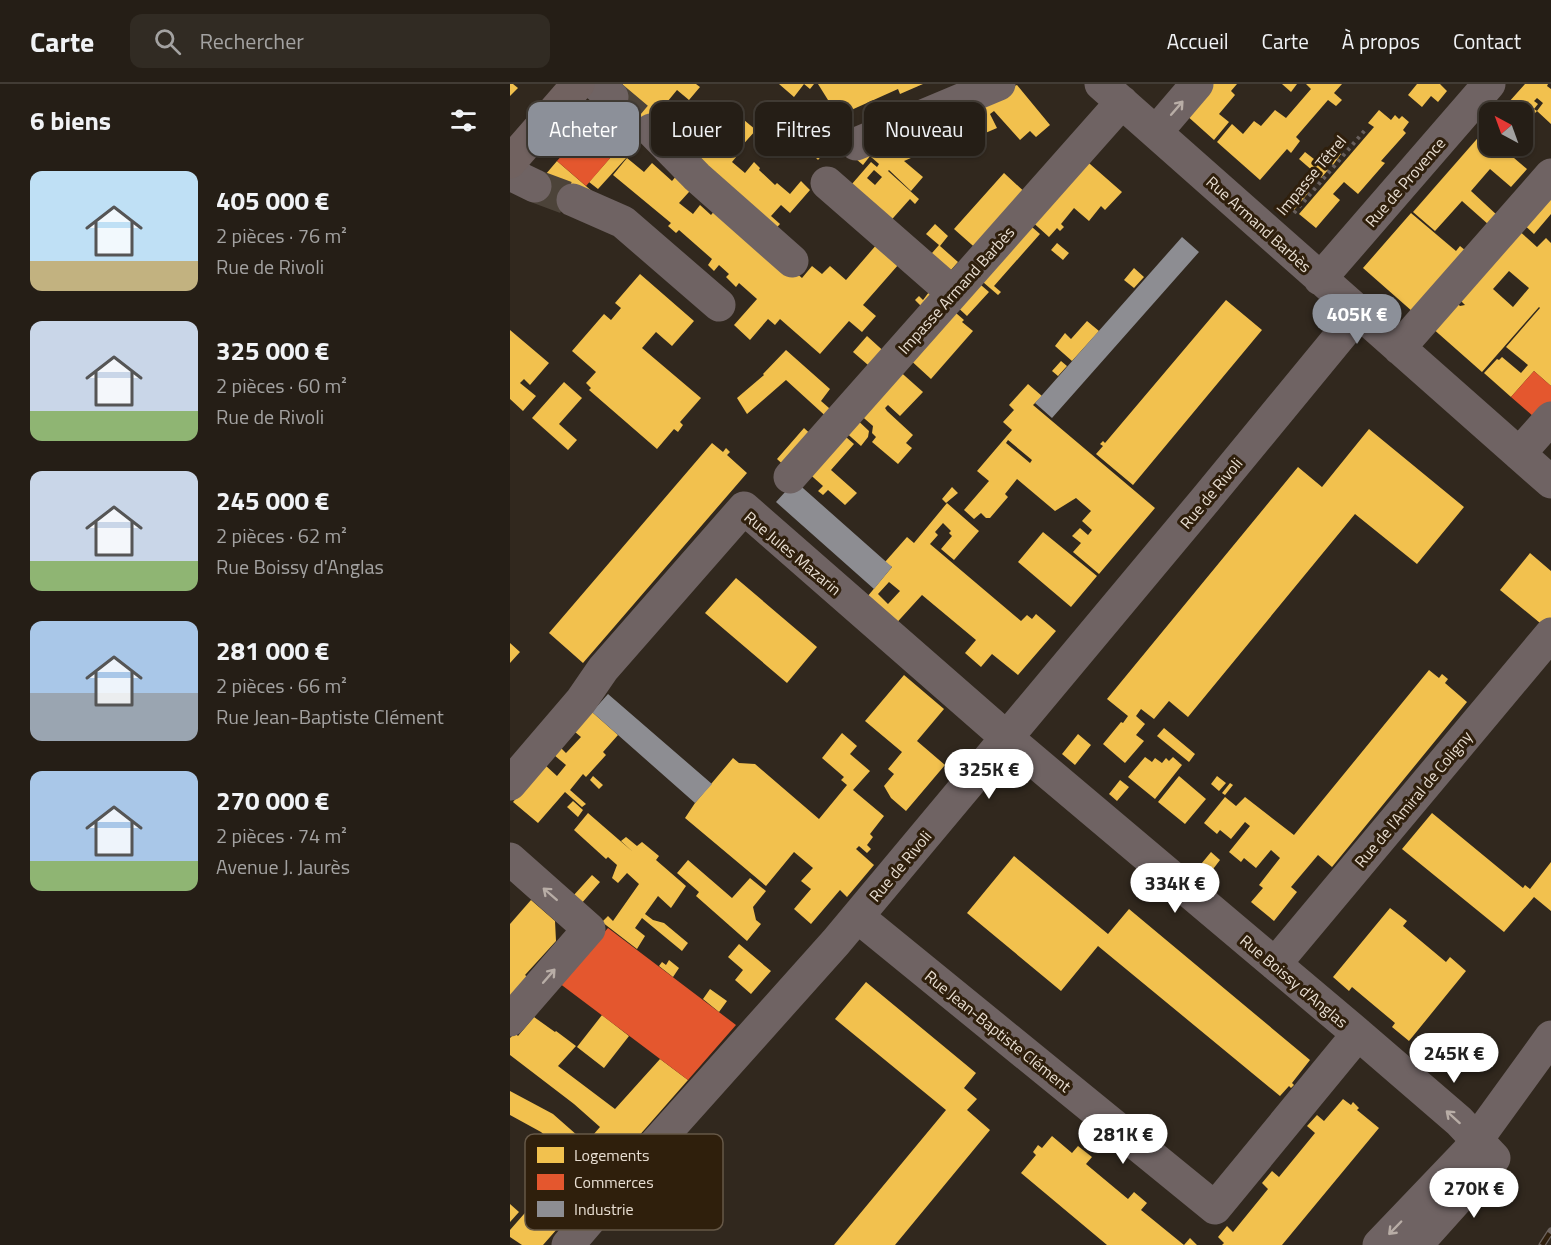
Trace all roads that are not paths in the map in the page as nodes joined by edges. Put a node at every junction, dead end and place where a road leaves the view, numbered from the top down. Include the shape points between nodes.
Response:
1 (578, 84) edge
2 (999, 84) edge
3 (1197, 84) edge
4 (1489, 84) edge
5 (1111, 93) edge
6 (1156, 132) junction
7 (856, 144) dead end
8 (676, 156) tunnel mouth
9 (510, 162) edge
10 (1551, 175) edge
11 (827, 183) dead end
12 (573, 200) tunnel mouth
13 (792, 261) dead end
14 (1320, 279) junction
15 (953, 293) junction
16 (719, 306) dead end
17 (1359, 313) junction
18 (1399, 348) junction
19 (1551, 418) edge
20 (1519, 454) junction
21 (790, 477) dead end
22 (1551, 482) edge
23 (1551, 634) edge
24 (1007, 738) junction
25 (510, 784) edge
26 (510, 859) edge
27 (858, 917) junction
28 (1275, 964) junction
29 (510, 1020) edge
30 (1551, 1036) edge
31 (1367, 1042) junction
32 (664, 1134) edge
33 (1485, 1149) junction
34 (581, 1230) edge
35 (568, 1245) edge
36 (1379, 1245) edge
37 (1416, 1245) edge

1 - 9 main road
2 - 7 street
6 -> 3 street
4 - 14 street, Rue de Provence
5 - 6 street, Rue Armand Barbès
5 - 15 street, Impasse Armand Barbès
6 - 14 street, Rue Armand Barbès
8 - 13 street
10 - 18 street
11 - 15 street
12 - 16 street via 623,222
14 - 17 street, Rue Armand Barbès
15 - 21 street, Impasse Armand Barbès
17 - 18 street, Rue Armand Barbès
17 - 24 street, Rue de Rivoli
18 - 20 street, Rue Armand Barbès
19 - 20 street
20 - 22 street, Rue Armand Barbès
23 - 28 street, Rue de l'Amiral de Coligny
24 - 25 street, Rue Jules Mazarin via 744,508 603,669
24 - 27 street, Rue de Rivoli
24 - 28 street, Rue Boissy d'Anglas
29 -> 26 street via 589,929
27 - 31 street, Rue Jean-Baptiste Clément via 1215,1208
27 - 32 street, Rue de Rivoli
28 - 31 street, Rue Boissy d'Anglas
30 - 33 street
33 -> 31 street, Rue Boissy d'Anglas via 1459,1121
33 -> 36 street via 1467,1153
33 - 37 street
34 - 35 street, Rue de Rivoli

